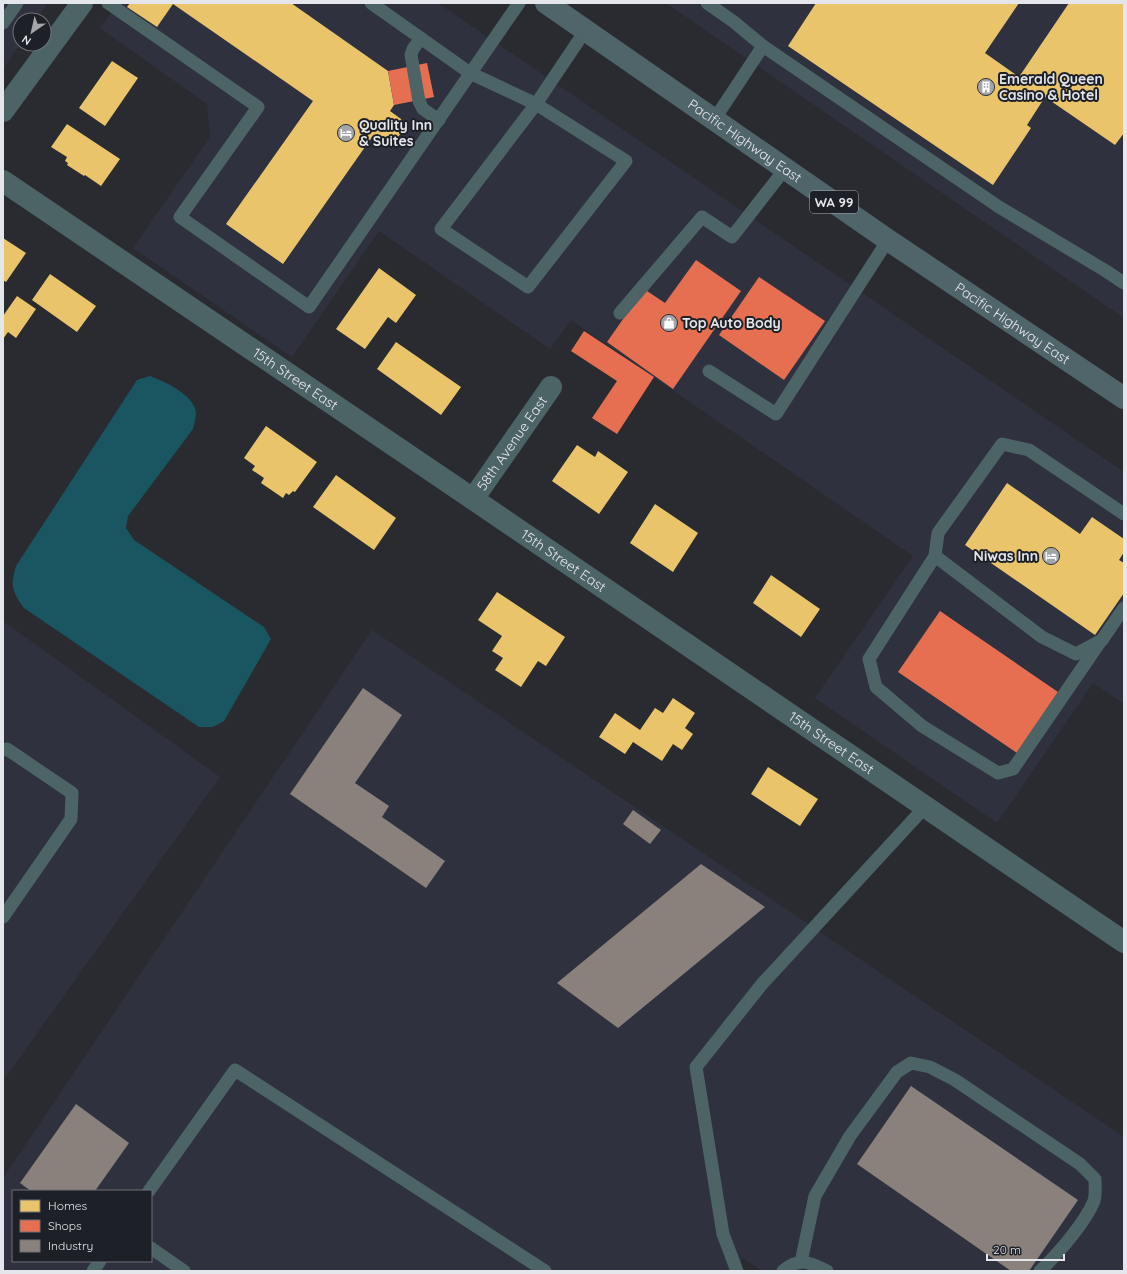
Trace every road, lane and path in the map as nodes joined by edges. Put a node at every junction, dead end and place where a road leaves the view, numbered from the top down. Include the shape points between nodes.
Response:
1 (17, 3) edge
2 (82, 3) edge
3 (108, 3) edge
4 (371, 3) edge
5 (519, 3) edge
6 (546, 3) edge
7 (707, 3) edge
8 (3, 23) edge
9 (585, 31) junction
10 (421, 38) junction
11 (763, 46) junction
12 (470, 73) junction
13 (536, 104) junction
14 (3, 111) edge
15 (439, 120) junction
16 (714, 120) junction
17 (785, 169) junction
18 (3, 181) edge
19 (888, 240) junction
20 (1124, 283) edge
21 (620, 313) dead end
22 (709, 371) dead end
23 (551, 387) dead end
24 (1121, 390) edge
25 (473, 499) junction
26 (1124, 514) edge
27 (935, 556) junction
28 (1124, 608) edge
29 (1102, 640) junction
30 (3, 750) edge
31 (925, 807) junction
32 (3, 917) edge
33 (1124, 942) edge
34 (151, 1190) edge
35 (152, 1249) edge
36 (99, 1262) edge
37 (801, 1262) junction
38 (94, 1271) edge
39 (184, 1271) edge
40 (545, 1271) edge
41 (737, 1271) edge
42 (783, 1271) edge
43 (827, 1271) edge
44 (1040, 1271) edge

1 - 8 lane
2 - 14 street
3 - 15 lane via 258,107 180,217 309,307
4 - 10 lane
5 - 12 lane
6 - 9 main road, Pacific Highway East / WA 99
7 - 11 lane
9 - 13 lane
9 - 16 main road, Pacific Highway East / WA 99
10 - 12 lane
10 - 15 lane via 411,55 419,101 423,109
11 - 16 lane
11 - 20 lane via 999,207
12 - 13 lane
12 - 15 lane
13 - 13 lane via 626,161 528,287 441,229
16 - 17 main road, Pacific Highway East / WA 99
17 - 19 main road, Pacific Highway East / WA 99
17 - 21 lane via 732,237 702,216
18 - 25 street, 15th Street East
19 - 22 lane via 776,414
19 - 24 main road, Pacific Highway East / WA 99
23 - 25 street, 58th Avenue East
25 - 31 street, 15th Street East
26 - 27 lane via 1029,450 1002,444 938,533
27 - 29 lane via 1042,637 1076,654
27 - 29 lane via 869,659 876,687 922,726 998,773 1013,770
28 - 29 lane
30 - 32 lane via 7,749 72,793 71,819
31 - 33 street, 15th Street East
31 - 41 lane via 762,984 696,1067 723,1234
34 - 40 lane via 235,1070
35 - 39 lane
36 - 38 lane
37 - 42 lane via 790,1265
37 - 43 lane via 812,1263
37 - 44 lane via 815,1196 850,1136 897,1072 911,1063 930,1067 955,1080 1080,1164 1095,1180 1094,1200 1083,1220 1054,1258

